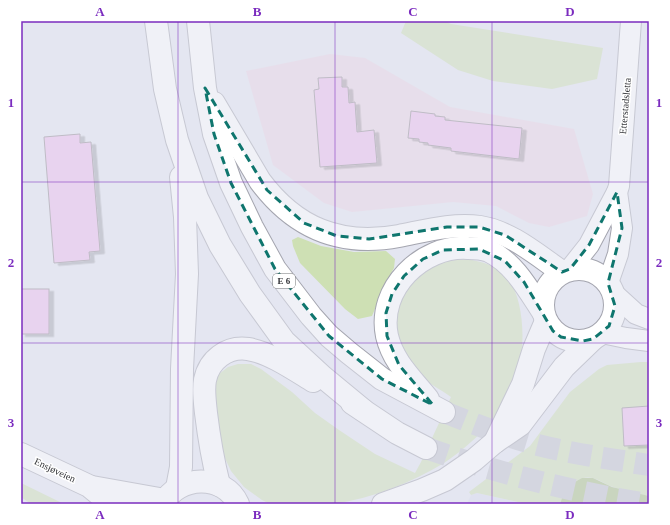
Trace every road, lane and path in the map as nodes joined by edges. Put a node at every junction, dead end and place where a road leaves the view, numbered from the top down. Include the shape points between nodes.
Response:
1 (156, 21) edge
2 (198, 21) edge
3 (631, 21) edge
4 (205, 88) junction
5 (177, 140) junction
6 (617, 192) junction
7 (566, 271) junction
8 (611, 288) junction
9 (544, 316) junction
10 (649, 319) edge
11 (597, 336) junction
12 (649, 341) edge
13 (363, 410) junction
14 (495, 442) junction
15 (426, 448) tunnel mouth
16 (21, 454) edge
17 (220, 485) junction
18 (89, 486) junction
19 (169, 497) edge
20 (240, 503) edge
21 (111, 504) edge
22 (383, 504) edge

1 - 5 main road via 165,89
2 - 4 main road, E 6
3 - 6 street, Etterstadsletta
4 - 7 main road via 260,181 291,214 311,227 337,236 369,239 396,237 447,227 479,227 505,235
4 - 9 main road, E 6 via 214,134 231,183 275,269 329,336 382,379 439,409 399,365 387,336 386,319 389,303 399,282 423,259 443,250 461,248 487,251 509,265 524,282
5 - 13 main road via 197,198 220,245 250,294 284,341
5 - 19 main road via 185,217 187,274 182,369 181,467
6 - 7 street, Etterstadsletta via 589,245
6 - 8 street, Etterstadsletta via 622,228
7 - 8 main road via 577,268 589,270 600,275
7 - 9 main road via 552,279 546,290 542,302
8 - 10 street via 636,314
8 - 11 main road via 615,306 614,316 609,326
9 - 11 main road via 553,330 566,339 583,341
9 - 14 main road via 523,384
11 - 12 street
11 - 14 main road via 564,367 520,426
13 - 15 main road
13 - 17 main road via 265,354 239,348 222,354 212,363 205,380 204,391 208,432
14 - 22 main road via 445,480
16 - 18 main road, Ensjøveien
17 - 19 main road via 198,481 187,483
17 - 20 main road
18 - 19 main road, Ensjøveien
18 - 21 main road, Ensjøveien

